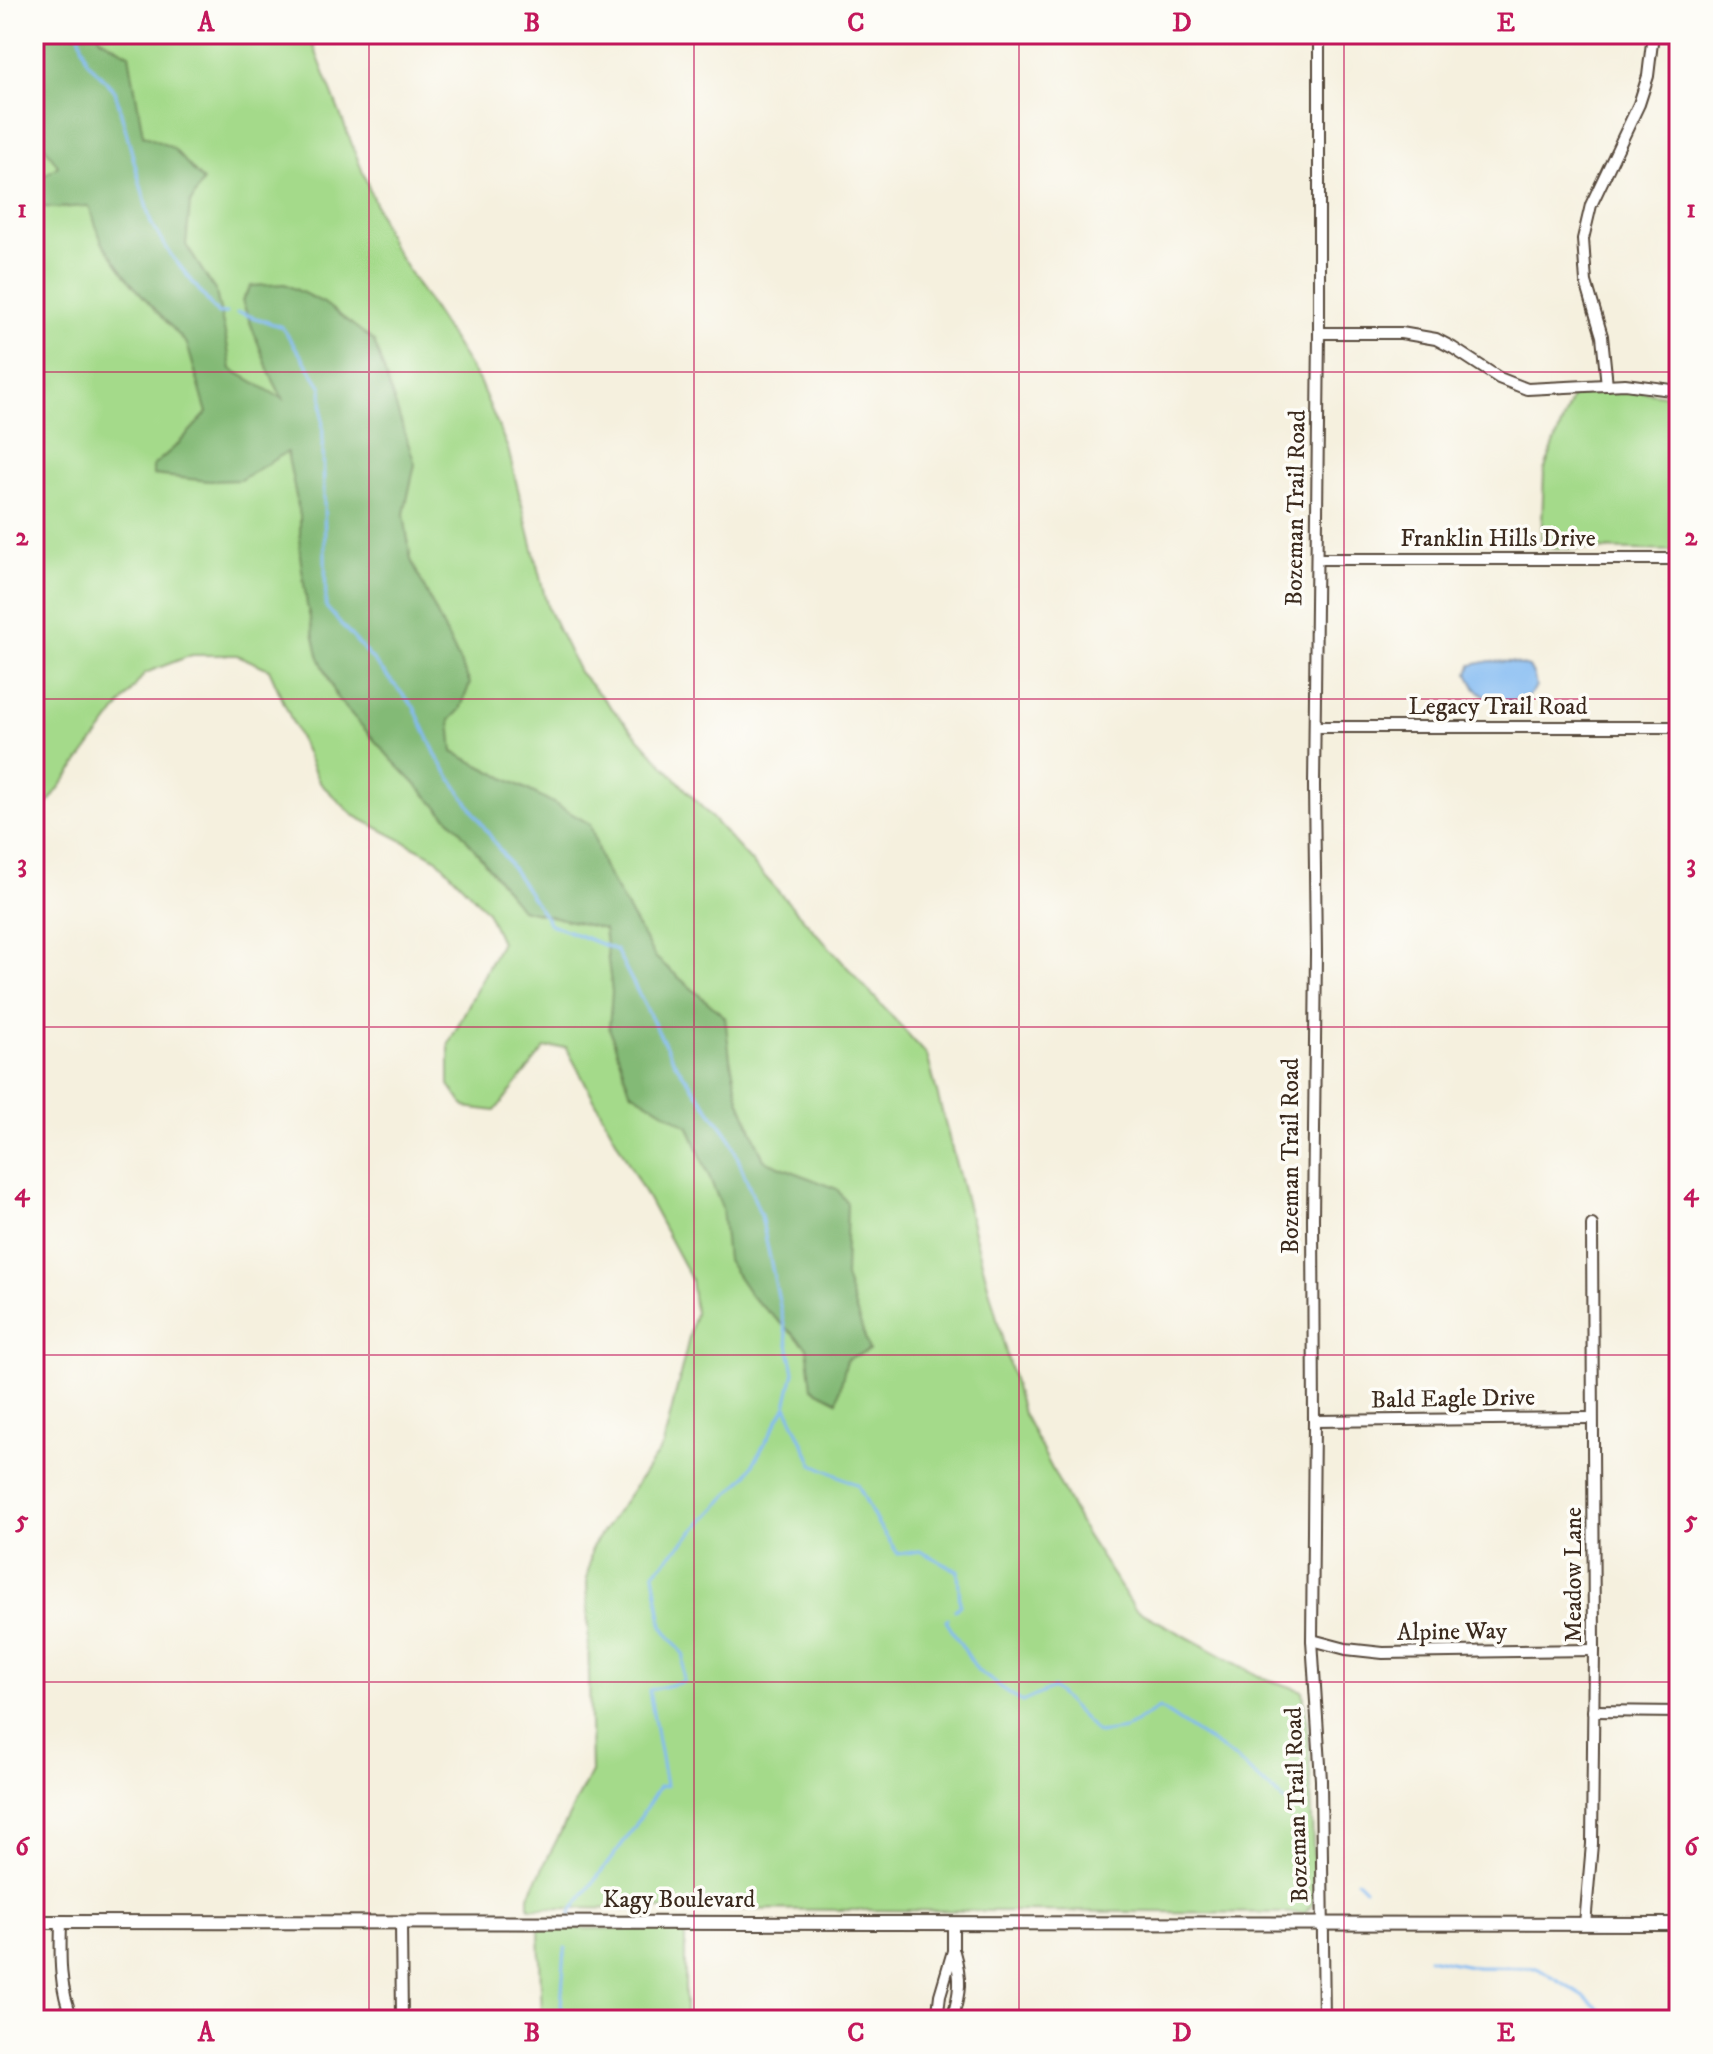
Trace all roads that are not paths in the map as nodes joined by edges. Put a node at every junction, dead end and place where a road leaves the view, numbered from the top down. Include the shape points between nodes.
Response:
1 (1319, 34) edge
2 (1653, 34) edge
3 (1319, 333) junction
4 (1607, 385) junction
5 (1679, 391) edge
6 (1317, 559) junction
7 (1679, 559) edge
8 (1316, 727) junction
9 (1679, 727) edge
10 (1592, 1225) dead end
11 (1592, 1418) junction
12 (1314, 1421) junction
13 (1312, 1640) junction
14 (1594, 1650) junction
15 (1593, 1711) junction
16 (1679, 1712) edge
17 (34, 1922) edge
18 (61, 1922) junction
19 (401, 1922) junction
20 (953, 1923) junction
21 (1324, 1923) junction
22 (1585, 1924) junction
23 (1679, 1924) edge
24 (953, 1951) junction
25 (73, 2020) edge
26 (402, 2020) edge
27 (937, 2020) edge
28 (952, 2020) edge
29 (1324, 2020) edge

1 - 3 street, Bozeman Trail Road
2 - 4 street via 1639,104 1591,205 1583,239 1586,282 1602,336
3 - 4 street via 1401,333 1436,339 1527,389
3 - 6 street, Bozeman Trail Road
4 - 5 street
6 - 7 street, Franklin Hills Drive
6 - 8 street, Bozeman Trail Road
8 - 9 street, Legacy Trail Road
8 - 12 street, Bozeman Trail Road
10 - 11 street, Meadow Lane
11 - 12 street, Bald Eagle Drive
11 - 14 street, Meadow Lane
12 - 13 street, Bozeman Trail Road
13 - 14 street, Alpine Way via 1383,1653
13 - 21 street, Bozeman Trail Road
14 - 15 street, Meadow Lane
15 - 16 street
15 - 22 street, Meadow Lane
17 - 18 main road, Kagy Boulevard
18 - 19 main road, Kagy Boulevard
18 - 25 street via 60,1970
19 - 20 main road, Kagy Boulevard
19 - 26 street
20 - 21 main road, Kagy Boulevard
20 - 24 street
21 - 22 main road, Bozeman Trail Road
21 - 29 street
22 - 23 main road, Bozeman Trail Road
24 - 27 street
24 - 28 street via 960,1985

